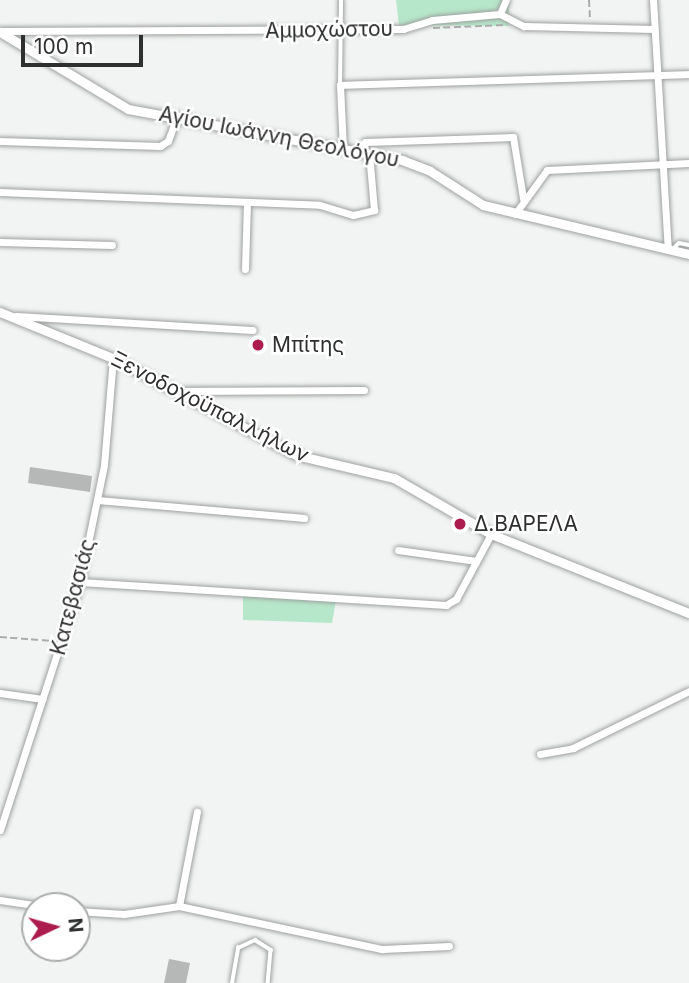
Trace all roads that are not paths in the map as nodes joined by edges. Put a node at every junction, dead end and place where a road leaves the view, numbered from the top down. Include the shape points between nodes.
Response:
1 (341, 0) edge
2 (506, 0) edge
3 (653, 0) edge
4 (500, 14) junction
5 (654, 29) junction
6 (0, 31) edge
7 (339, 31) junction
8 (689, 74) edge
9 (656, 77) junction
10 (340, 85) junction
11 (177, 116) junction
12 (0, 141) edge
13 (343, 149) junction
14 (366, 152) junction
15 (689, 163) edge
16 (662, 165) junction
17 (0, 192) edge
18 (523, 198) junction
19 (247, 202) junction
20 (515, 214) junction
21 (0, 243) edge
22 (112, 245) dead end
23 (689, 245) edge
24 (670, 250) junction
25 (689, 254) edge
26 (245, 269) dead end
27 (5, 314) edge
28 (253, 330) dead end
29 (113, 358) junction
30 (364, 390) dead end
31 (174, 391) junction
32 (98, 500) junction
33 (304, 518) dead end
34 (491, 534) junction
35 (398, 551) dead end
36 (476, 561) junction
37 (79, 582) junction
38 (689, 613) edge
39 (689, 691) edge
40 (0, 693) edge
41 (43, 699) junction
42 (540, 754) dead end
43 (4, 800) edge
44 (197, 811) dead end
45 (0, 830) edge
46 (0, 900) edge
47 (21, 903) edge
48 (179, 906) junction
49 (91, 912) edge
50 (449, 946) dead end
51 (232, 983) edge
52 (268, 983) edge

1 - 7 lane
2 - 4 street
3 - 5 street
4 - 5 street via 517,24
4 - 7 street, Αμμοχώστου
5 - 9 street
6 - 7 street, Αμμοχώστου
6 - 11 street, Αγίου Ιωάννη Θεολόγου via 118,105
7 - 10 lane
8 - 9 street
9 - 10 street
9 - 16 street
10 - 13 street
11 - 12 street via 168,141 160,146
11 - 13 street, Αγίου Ιωάννη Θεολόγου
13 - 14 street, Αγίου Ιωάννη Θεολόγου
14 - 18 street via 365,142 513,137
14 - 19 street via 375,202 369,213
14 - 20 street, Αγίου Ιωάννη Θεολόγου via 421,166 473,201
15 - 16 street
16 - 18 street via 547,170
16 - 24 street
17 - 19 street
18 - 20 street
19 - 26 street
20 - 24 street, Αγίου Ιωάννη Θεολόγου
21 - 22 street
23 - 24 lane via 679,243
24 - 25 street, Αγίου Ιωάννη Θεολόγου
27 - 28 street
27 - 29 street, Ξενοδοχοϋπαλλήλων
29 - 31 street, Ξενοδοχοϋπαλλήλων
29 - 32 street, Κατεβασιάς
30 - 31 street
31 - 34 street, Ξενοδοχοϋπαλλήλων via 296,455 394,478
32 - 33 street
32 - 37 street, Κατεβασιάς
34 - 36 street
34 - 38 street, Ξενοδοχοϋπαλλήλων
35 - 36 street
36 - 37 street via 456,599 446,605
37 - 41 street, Κατεβασιάς
39 - 42 street via 573,748
40 - 41 street
41 - 43 street, Κατεβασιάς
43 - 45 street, Κατεβασιάς
44 - 48 street
46 - 47 street
48 - 49 street via 124,914
48 - 50 street via 382,949
51 - 52 lane via 238,948 255,940 271,950

